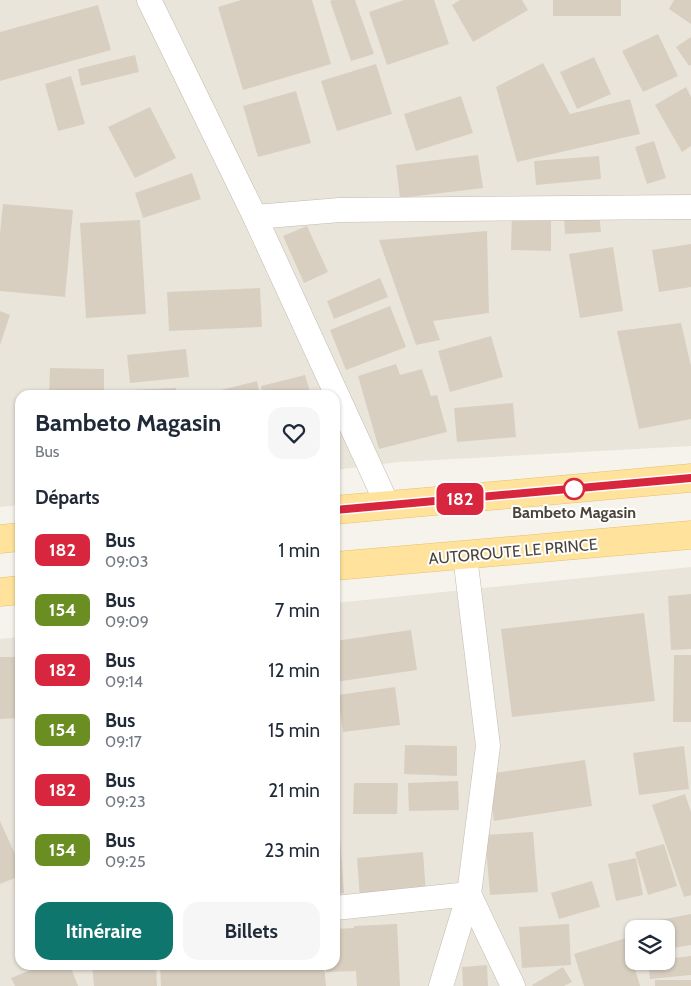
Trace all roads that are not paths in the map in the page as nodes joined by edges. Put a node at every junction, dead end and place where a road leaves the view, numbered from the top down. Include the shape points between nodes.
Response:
1 (149, 0) edge
2 (691, 207) edge
3 (255, 217) junction
4 (335, 390) edge
5 (340, 402) edge
6 (691, 478) edge
7 (388, 506) junction
8 (340, 510) edge
9 (691, 535) edge
10 (15, 538) edge
11 (0, 539) edge
12 (465, 556) junction
13 (340, 566) edge
14 (15, 590) edge
15 (0, 592) edge
16 (469, 894) junction
17 (340, 907) edge
18 (441, 986) edge
19 (513, 986) edge

1 - 3 street
2 - 3 street via 340,210
3 - 4 street
5 - 7 street
6 - 7 main road
7 - 8 main road
9 - 12 main road, AUTOROUTE LE PRINCE
10 - 11 main road
12 - 13 main road, AUTOROUTE LE PRINCE
12 - 16 street via 488,746
14 - 15 main road
16 - 17 street
16 - 18 street
16 - 19 street

